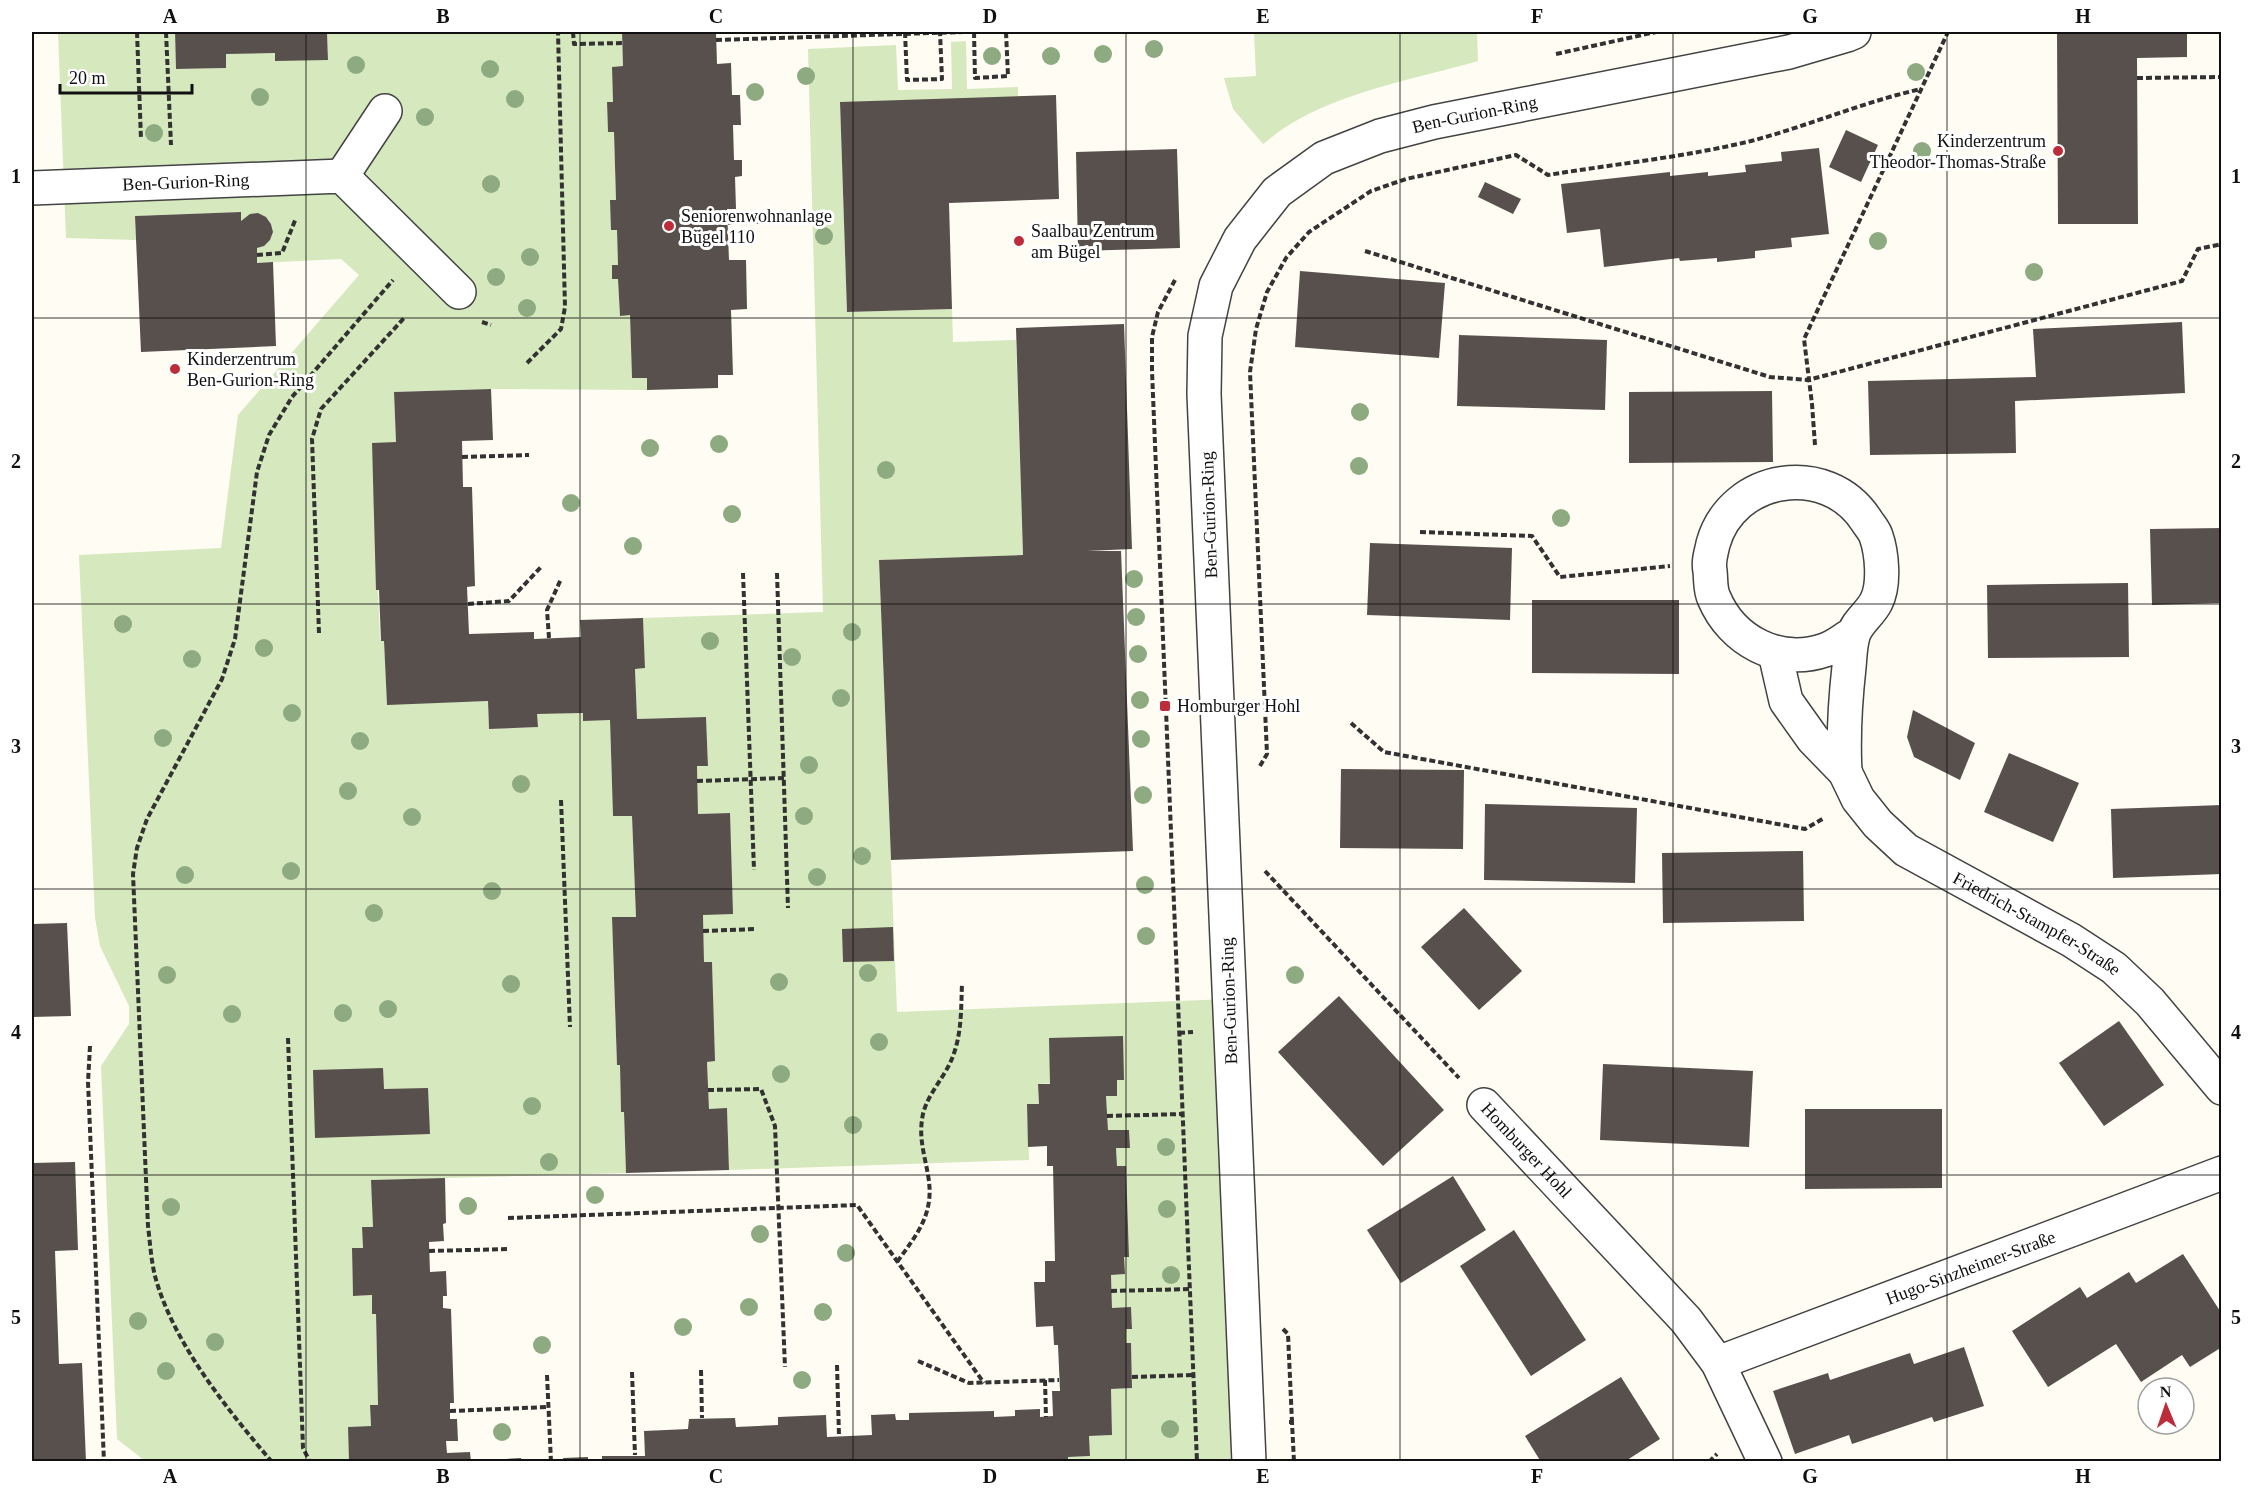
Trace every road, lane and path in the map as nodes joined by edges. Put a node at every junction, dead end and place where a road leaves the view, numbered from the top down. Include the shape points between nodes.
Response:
1 (137, 32) edge
2 (166, 32) edge
3 (558, 32) edge
4 (573, 32) edge
5 (781, 32) edge
6 (905, 32) edge
7 (940, 32) edge
8 (963, 32) edge
9 (974, 32) edge
10 (1006, 32) edge
11 (1854, 32) edge
12 (1948, 32) edge
13 (872, 33) edge
14 (785, 38) junction
15 (716, 40) dead end
16 (623, 43) dead end
17 (2222, 77) edge
18 (2137, 78) dead end
19 (1921, 89) junction
20 (385, 111) dead end
21 (141, 139) dead end
22 (342, 176) junction
23 (173, 183) junction
24 (32, 188) edge
25 (299, 212) dead end
26 (790, 220) dead end
27 (728, 223) dead end
28 (2222, 244) edge
29 (1365, 251) dead end
30 (257, 255) dead end
31 (393, 279) dead end
32 (459, 292) dead end
33 (405, 317) dead end
34 (479, 321) dead end
35 (491, 325) dead end
36 (527, 363) dead end
37 (1808, 380) junction
38 (529, 455) dead end
39 (462, 457) dead end
40 (1818, 484) junction
41 (1420, 532) dead end
42 (1708, 562) junction
43 (541, 567) dead end
44 (743, 573) dead end
45 (777, 573) dead end
46 (561, 579) dead end
47 (468, 604) dead end
48 (319, 633) dead end
49 (1853, 634) junction
50 (549, 639) dead end
51 (1775, 653) junction
52 (1351, 723) dead end
53 (1257, 773) dead end
54 (784, 778) junction
55 (751, 779) junction
56 (697, 781) dead end
57 (1851, 785) junction
58 (561, 800) dead end
59 (1263, 869) dead end
60 (754, 870) dead end
61 (788, 908) dead end
62 (756, 929) dead end
63 (703, 931) dead end
64 (962, 983) dead end
65 (570, 1027) dead end
66 (288, 1038) dead end
67 (90, 1046) dead end
68 (2222, 1088) edge
69 (708, 1090) dead end
70 (1484, 1105) joint
71 (1182, 1114) dead end
72 (1107, 1116) dead end
73 (2222, 1173) edge
74 (778, 1208) junction
75 (508, 1218) dead end
76 (509, 1249) dead end
77 (429, 1251) dead end
78 (897, 1262) junction
79 (1190, 1289) dead end
80 (1112, 1291) dead end
81 (1281, 1326) dead end
82 (918, 1361) dead end
83 (1719, 1363) junction
84 (837, 1365) dead end
85 (785, 1367) dead end
86 (701, 1370) dead end
87 (632, 1372) dead end
88 (547, 1375) dead end
89 (1194, 1375) dead end
90 (1132, 1377) dead end
91 (1046, 1380) junction
92 (1059, 1380) dead end
93 (984, 1383) junction
94 (548, 1407) junction
95 (450, 1411) dead end
96 (1046, 1416) dead end
97 (702, 1418) dead end
98 (1292, 1422) dead end
99 (839, 1436) dead end
100 (635, 1455) dead end
101 (104, 1461) edge
102 (272, 1461) edge
103 (310, 1461) edge
104 (551, 1461) edge
105 (1249, 1461) edge
106 (1766, 1461) edge

1 - 21 path
2 - 23 path
3 - 36 path via 564,307 561,329
4 - 16 path via 574,44
5 - 14 path
6 - 7 path
6 - 7 path via 907,80 942,79
6 - 13 path
7 - 8 path
9 - 10 path via 975,78 1008,76
11 - 105 street, Ben-Gurion-Ring via 1789,52 1434,122 1380,136 1324,158 1277,192 1240,239 1216,286 1205,336 1204,394
12 - 19 path
13 - 14 path
14 - 15 path
17 - 18 path
19 - 37 path via 1804,339
19 - 53 path via 1801,127 1705,150 1548,175 1516,155 1406,179 1371,191 1309,232 1286,258 1267,292 1250,372 1267,754
20 - 22 street
22 - 23 street, Ben-Gurion-Ring
22 - 32 street
23 - 24 street, Ben-Gurion-Ring
25 - 30 path via 282,253
26 - 27 path
28 - 37 path via 2198,249 2182,281
29 - 37 path via 1770,377
31 - 102 path via 292,397 269,435 257,472 235,639 222,679 147,819 133,874 148,1226 154,1275 170,1318 204,1374
33 - 48 path via 321,409 312,439
34 - 35 path
37 - 40 path
38 - 39 path
40 - 42 street via 1794,481 1767,487 1738,503 1717,530
40 - 49 street via 1858,507 1876,535 1883,568 1877,601
41 - 42 path via 1532,536 1560,577
42 - 51 street via 1713,596 1726,621 1752,644
43 - 47 path via 509,602
44 - 55 path
45 - 54 path
46 - 50 path via 547,610
49 - 51 street via 1826,650 1796,655
49 - 57 street via 1843,735
51 - 57 street, Friedrich-Stampfer-Straße via 1786,701
52 - 57 path via 1384,752 1805,829
54 - 55 path
54 - 61 path
55 - 56 path
55 - 60 path
57 - 68 street, Friedrich-Stampfer-Straße via 1878,825 1906,850 2071,940 2114,968 2150,1002
58 - 65 path
59 - 70 path, Homburger Hohl
62 - 63 path
64 - 78 path via 960,1033 922,1119 921,1142 929,1179 923,1226
66 - 103 path via 303,1448
67 - 101 path via 88,1082
69 - 74 path via 761,1089 775,1126
70 - 83 street, Homburger Hohl via 1678,1311
71 - 72 path
73 - 83 street, Hugo-Sinzheimer-Straße
74 - 75 path
74 - 78 path via 857,1205
74 - 85 path
76 - 77 path
78 - 93 path
79 - 80 path
81 - 98 path via 1288,1334
82 - 93 path via 969,1383
83 - 106 street, Homburger Hohl
84 - 99 path
86 - 97 path
87 - 100 path
88 - 94 path
89 - 90 path
91 - 92 path
91 - 93 path
91 - 96 path
94 - 95 path
94 - 104 path

